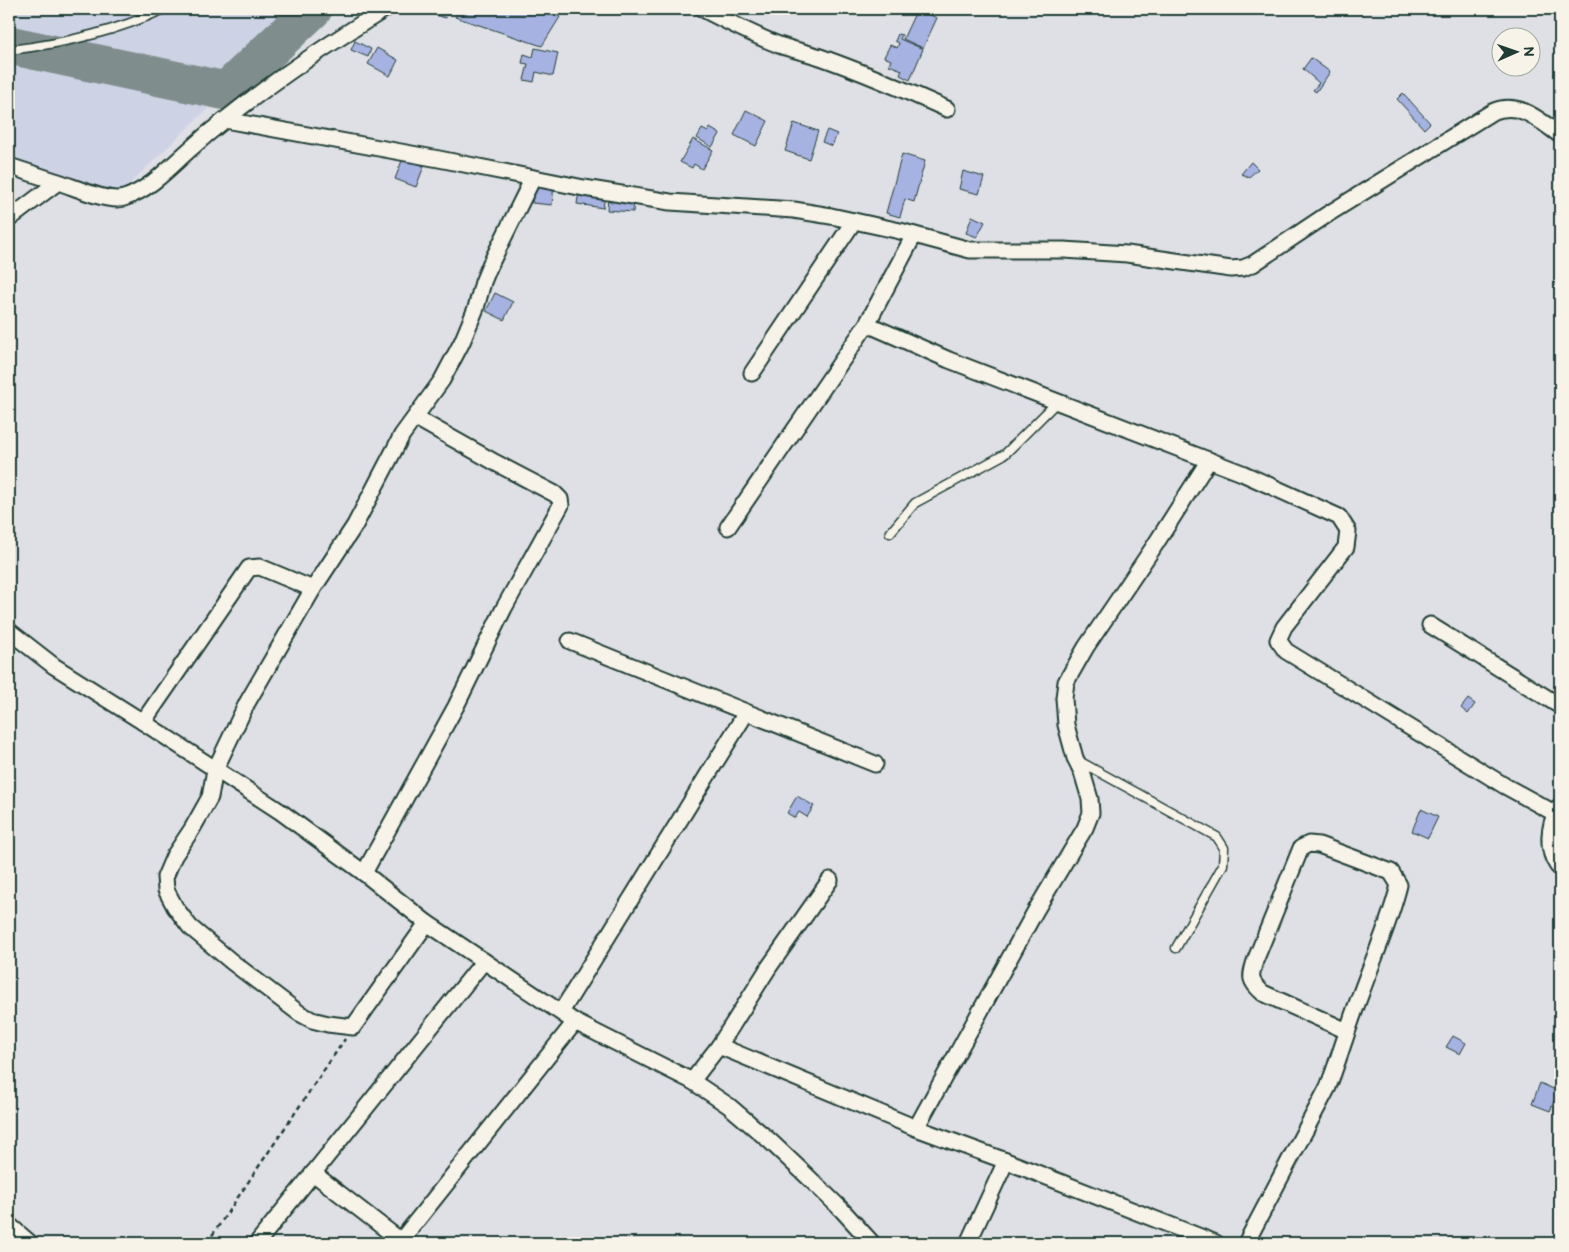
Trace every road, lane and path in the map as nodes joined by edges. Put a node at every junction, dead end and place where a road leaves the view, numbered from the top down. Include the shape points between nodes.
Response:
1 (164, 9) edge
2 (385, 9) edge
3 (703, 9) edge
4 (9, 50) edge
5 (947, 109) dead end
6 (225, 120) junction
7 (1560, 135) edge
8 (9, 166) edge
9 (533, 178) junction
10 (58, 182) junction
11 (9, 219) edge
12 (854, 221) junction
13 (914, 235) junction
14 (867, 324) junction
15 (752, 373) dead end
16 (1058, 401) junction
17 (416, 418) junction
18 (1209, 460) junction
19 (728, 527) dead end
20 (890, 533) dead end
21 (313, 589) junction
22 (1430, 625) dead end
23 (9, 631) edge
24 (570, 641) dead end
25 (1560, 706) edge
26 (746, 714) junction
27 (143, 722) junction
28 (1076, 758) junction
29 (875, 764) dead end
30 (214, 770) junction
31 (1559, 813) edge
32 (1560, 864) edge
33 (364, 873) junction
34 (830, 880) dead end
35 (427, 923) junction
36 (1176, 948) dead end
37 (484, 961) junction
38 (561, 1012) junction
39 (575, 1022) junction
40 (353, 1027) junction
41 (1347, 1031) junction
42 (718, 1046) junction
43 (692, 1081) junction
44 (916, 1128) junction
45 (1006, 1161) junction
46 (313, 1173) junction
47 (9, 1225) edge
48 (400, 1242) edge
49 (30, 1243) edge
50 (207, 1243) edge
51 (257, 1243) edge
52 (872, 1243) edge
53 (968, 1243) edge
54 (1216, 1243) edge
55 (1246, 1243) edge

1 - 4 lane via 100,32
2 - 6 street via 264,89
3 - 5 street via 766,40 862,72
6 - 9 street
6 - 10 street via 158,178 123,198 112,199
7 - 13 street via 1530,114 1515,108 1501,108 1242,268 1100,252 970,250
8 - 10 street
9 - 12 street via 670,202 794,210
9 - 17 street via 490,265 462,342 442,380
10 - 11 street
12 - 13 street
12 - 15 street
13 - 14 street
14 - 16 street via 949,360
14 - 19 street
16 - 18 street
16 - 20 lane via 1004,454 915,503
17 - 21 street via 402,435 355,525
17 - 33 street via 555,494 561,505
18 - 28 street via 1066,682 1066,725
18 - 31 street via 1339,518 1348,531 1346,547 1284,627 1278,640 1286,651 1497,782
21 - 27 street via 260,567 249,568
21 - 30 street via 247,703
22 - 25 street
23 - 27 street via 54,666
24 - 26 street
26 - 29 street
26 - 38 street
27 - 30 street
28 - 36 lane via 1218,837 1224,848 1223,865
28 - 44 street via 1090,799 1091,813 1085,828
30 - 33 street via 281,812
30 - 40 street via 210,797 165,876 166,890 175,907 190,927 299,1013 312,1020
31 - 32 street via 1553,843
33 - 35 street
34 - 42 street via 768,967
35 - 37 street
35 - 40 street
37 - 38 street
37 - 46 street
38 - 39 street
39 - 43 street
39 - 48 street
40 - 50 path
41 - 41 street via 1263,993 1254,985 1251,976 1293,864 1301,848 1309,844 1391,872 1399,885
41 - 55 street via 1328,1087
42 - 43 street
42 - 44 street
43 - 52 street via 729,1106 770,1141
44 - 45 street
45 - 53 street
45 - 54 street
46 - 48 street
46 - 51 street
47 - 49 street

